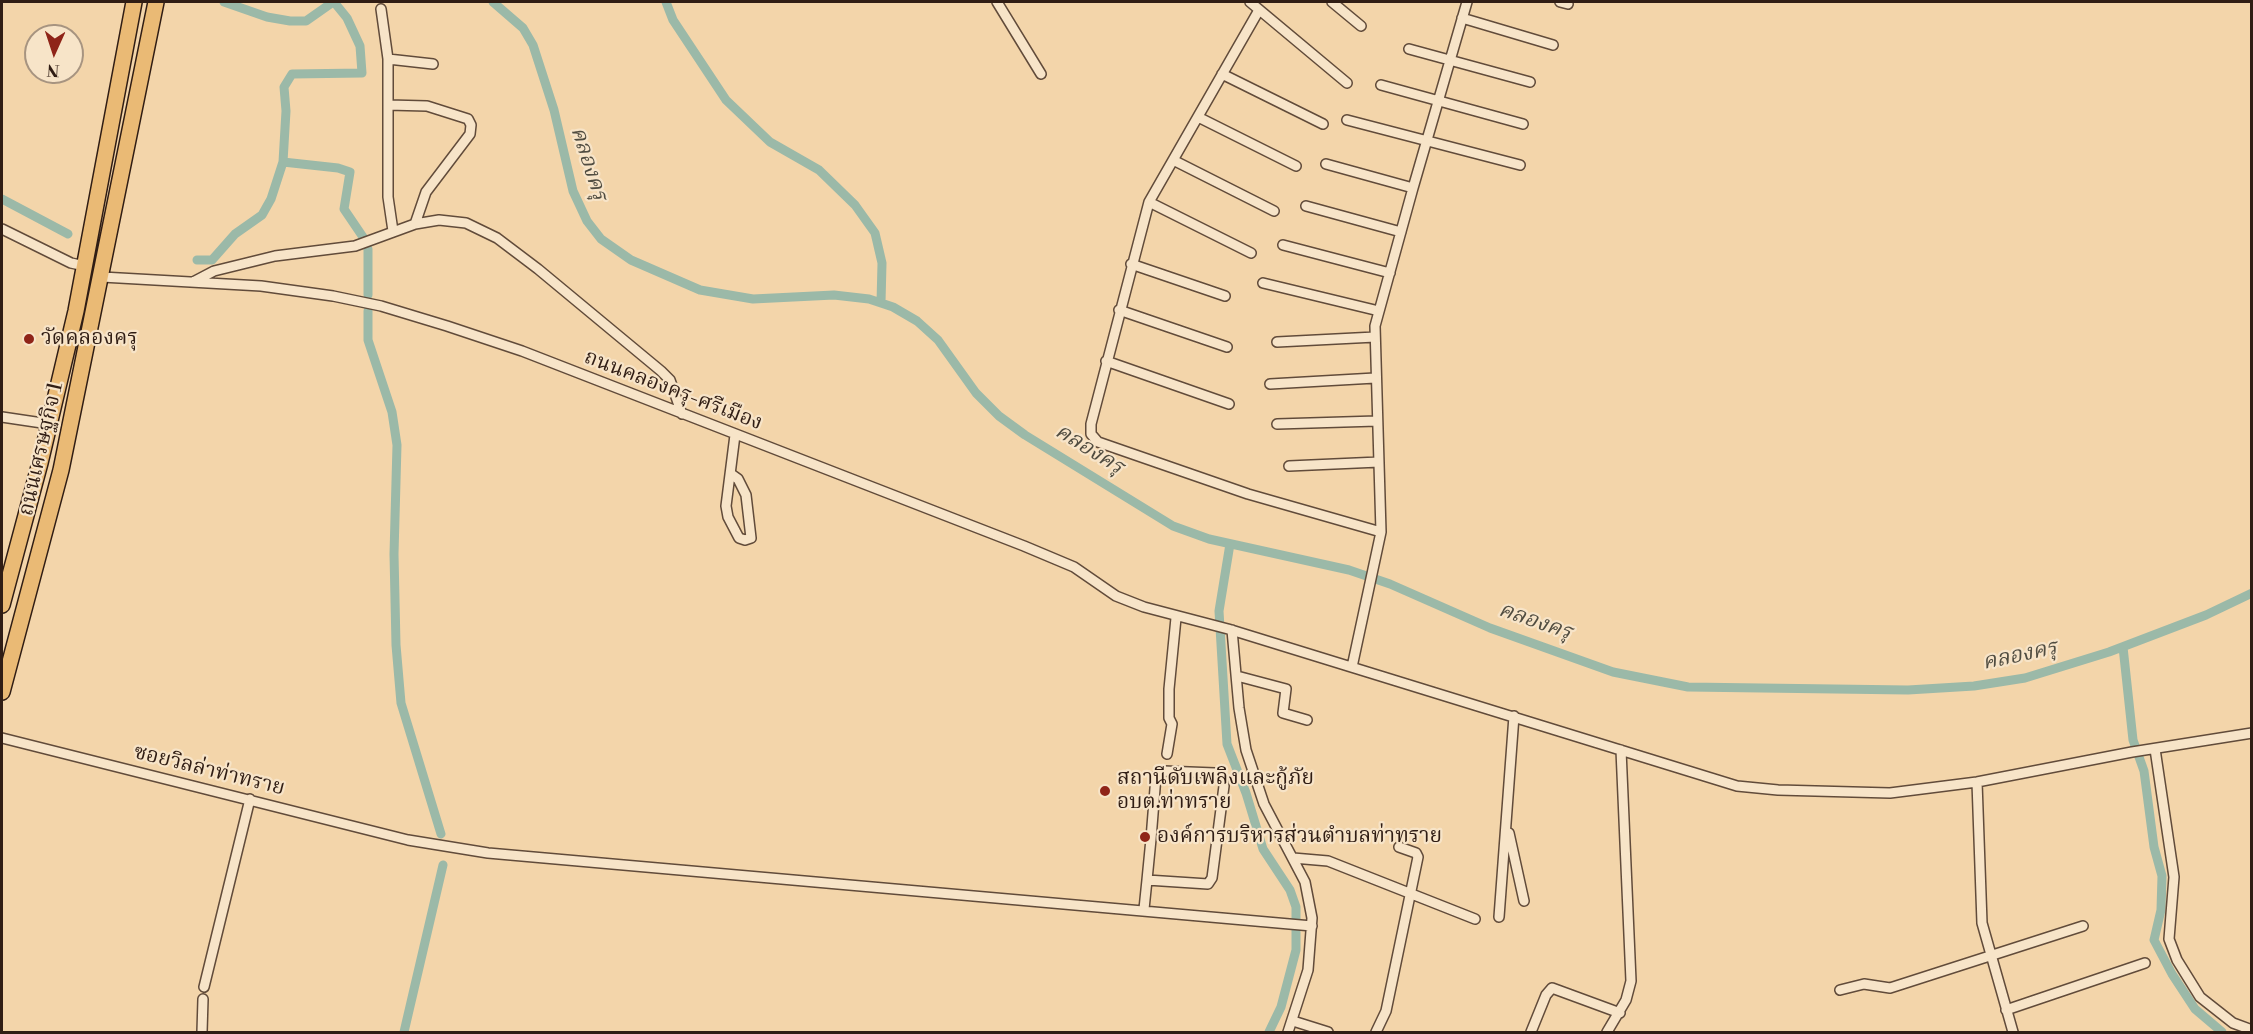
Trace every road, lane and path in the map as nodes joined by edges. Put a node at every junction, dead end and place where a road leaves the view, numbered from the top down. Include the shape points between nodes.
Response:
1 (134, 2) edge
2 (156, 2) edge
3 (997, 2) edge
4 (1250, 2) edge
5 (1332, 2) edge
6 (1467, 2) edge
7 (381, 9) dead end
8 (1259, 10) junction
9 (1462, 18) junction
10 (1361, 27) dead end
11 (1553, 45) dead end
12 (1409, 49) dead end
13 (388, 59) junction
14 (1449, 60) junction
15 (433, 64) dead end
16 (1041, 74) dead end
17 (1222, 74) junction
18 (1530, 82) dead end
19 (1347, 83) dead end
20 (1381, 85) dead end
21 (1439, 101) junction
22 (388, 105) junction
23 (1198, 117) junction
24 (1347, 120) dead end
25 (1323, 124) dead end
26 (1523, 124) dead end
27 (1428, 142) junction
28 (1173, 160) junction
29 (1326, 164) dead end
30 (1520, 165) dead end
31 (1296, 166) dead end
32 (1413, 188) junction
33 (1149, 202) junction
34 (1306, 206) dead end
35 (1274, 211) dead end
36 (415, 224) junction
37 (2, 229) edge
38 (393, 231) junction
39 (1401, 232) junction
40 (1283, 244) dead end
41 (1251, 253) dead end
42 (1131, 264) junction
43 (85, 266) junction
44 (1390, 273) junction
45 (102, 277) junction
46 (192, 282) junction
47 (1263, 284) dead end
48 (1225, 296) dead end
49 (1119, 310) junction
50 (1379, 311) junction
51 (1375, 337) junction
52 (1276, 342) dead end
53 (1227, 347) dead end
54 (1106, 361) junction
55 (1375, 378) junction
56 (1270, 384) dead end
57 (1229, 404) dead end
58 (682, 414) junction
59 (2, 417) edge
60 (1377, 421) junction
61 (49, 424) junction
62 (1277, 424) dead end
63 (735, 435) junction
64 (1379, 462) junction
65 (1289, 466) dead end
66 (731, 474) junction
67 (1381, 532) junction
68 (2, 605) edge
69 (1176, 618) junction
70 (1230, 629) junction
71 (1352, 667) junction
72 (1237, 676) junction
73 (4, 677) edge
74 (2, 692) edge
75 (1514, 716) junction
76 (1307, 720) dead end
77 (2252, 733) edge
78 (2, 738) edge
79 (2155, 749) junction
80 (1620, 750) junction
81 (1167, 754) dead end
82 (1977, 782) junction
83 (250, 799) junction
84 (1507, 826) junction
85 (1399, 847) dead end
86 (1293, 858) junction
87 (1147, 880) junction
88 (1410, 894) junction
89 (1524, 901) dead end
90 (1144, 909) junction
91 (1499, 917) dead end
92 (1475, 919) dead end
93 (1309, 926) junction
94 (2083, 926) dead end
95 (1990, 955) junction
96 (2145, 963) dead end
97 (204, 987) dead end
98 (1840, 990) dead end
99 (203, 999) dead end
100 (2006, 1010) junction
101 (1620, 1013) junction
102 (1293, 1021) junction
103 (2252, 1030) edge
104 (202, 1032) edge
105 (1288, 1032) edge
106 (1328, 1032) edge
107 (1376, 1032) edge
108 (1532, 1032) edge
109 (1607, 1032) edge
110 (2013, 1032) edge

1 - 43 main road, ถนนเศรษฐกิจ 1
2 - 45 main road, ถนนเศรษฐกิจ 1
3 - 16 street
4 - 8 street
5 - 10 street
6 - 9 street
7 - 13 street
8 - 17 street
8 - 19 street
9 - 11 street
9 - 14 street
12 - 14 street
13 - 15 street
13 - 22 street
14 - 18 street
14 - 21 street
17 - 23 street
17 - 25 street
20 - 21 street
21 - 26 street
21 - 27 street
22 - 36 street via 427,106 468,119 471,125 471,134 426,192
22 - 38 street via 388,197
23 - 28 street
23 - 31 street
24 - 27 street
27 - 30 street
27 - 32 street
28 - 33 street
28 - 35 street
29 - 32 street
32 - 39 street
33 - 41 street
33 - 42 street
34 - 39 street
36 - 38 street
36 - 58 street via 439,220 466,223 497,238 661,370 670,380
37 - 43 street
38 - 46 street via 355,246 246,262
39 - 44 street
40 - 44 street
42 - 48 street
42 - 49 street
43 - 61 main road, ถนนเศรษฐกิจ 1
44 - 50 street
45 - 46 street, ถนนคลองครุ-ศรีเมือง
45 - 73 main road, ถนนเศรษฐกิจ 1 via 61,470
46 - 58 street, ถนนคลองครุ-ศรีเมือง via 261,286 381,306 522,351
47 - 50 street
49 - 53 street
49 - 54 street
50 - 51 street
51 - 52 street
51 - 55 street
54 - 57 street
54 - 67 street via 1090,424 1091,434 1098,442 1248,494
55 - 56 street
55 - 60 street
58 - 63 street, ถนนคลองครุ-ศรีเมือง
59 - 61 street
60 - 62 street
60 - 64 street
61 - 68 main road, ถนนเศรษฐกิจ 1
63 - 66 street
63 - 69 street, ถนนคลองครุ-ศรีเมือง via 1064,563 1116,596
64 - 65 street
64 - 67 street
66 - 66 street via 746,495 751,538 745,540 728,517
67 - 71 street
69 - 70 street, ถนนคลองครุ-ศรีเมือง
69 - 81 street via 1169,689 1172,724
70 - 71 street, ถนนคลองครุ-ศรีเมือง
70 - 72 street
71 - 75 street, ถนนคลองครุ-ศรีเมือง
72 - 76 street via 1286,689 1283,713
72 - 86 street via 1246,750 1264,804
73 - 74 main road, ถนนเศรษฐกิจ 1
75 - 80 street, ถนนคลองครุ-ศรีเมือง
75 - 84 street
77 - 79 street, ถนนคลองครุ-ศรีเมือง
78 - 83 street, ซอยวิลล่าท่าทราย
79 - 82 street, ถนนคลองครุ-ศรีเมือง
79 - 103 street via 2174,877 2169,939 2200,997 2233,1023
80 - 82 street, ถนนคลองครุ-ศรีเมือง via 1719,782 1770,789 1890,794
80 - 101 street via 1631,981
82 - 95 street via 1982,923
83 - 90 street, ซอยวิลล่าท่าทราย via 408,840 488,853
83 - 97 street
84 - 89 street
84 - 91 street
85 - 88 street via 1418,855
86 - 88 street via 1328,861
86 - 93 street via 1307,890
87 - 87 street via 1156,776 1164,771 1215,773 1224,786 1212,878 1208,884
87 - 90 street
88 - 92 street
88 - 107 street via 1386,1011
90 - 93 street, ซอยวิลล่าท่าทราย
93 - 102 street via 1311,954
94 - 95 street
95 - 98 street via 1890,988 1864,984
95 - 100 street
96 - 100 street
99 - 104 street
100 - 110 street
101 - 108 street via 1552,988
101 - 109 street
102 - 105 street
102 - 106 street

